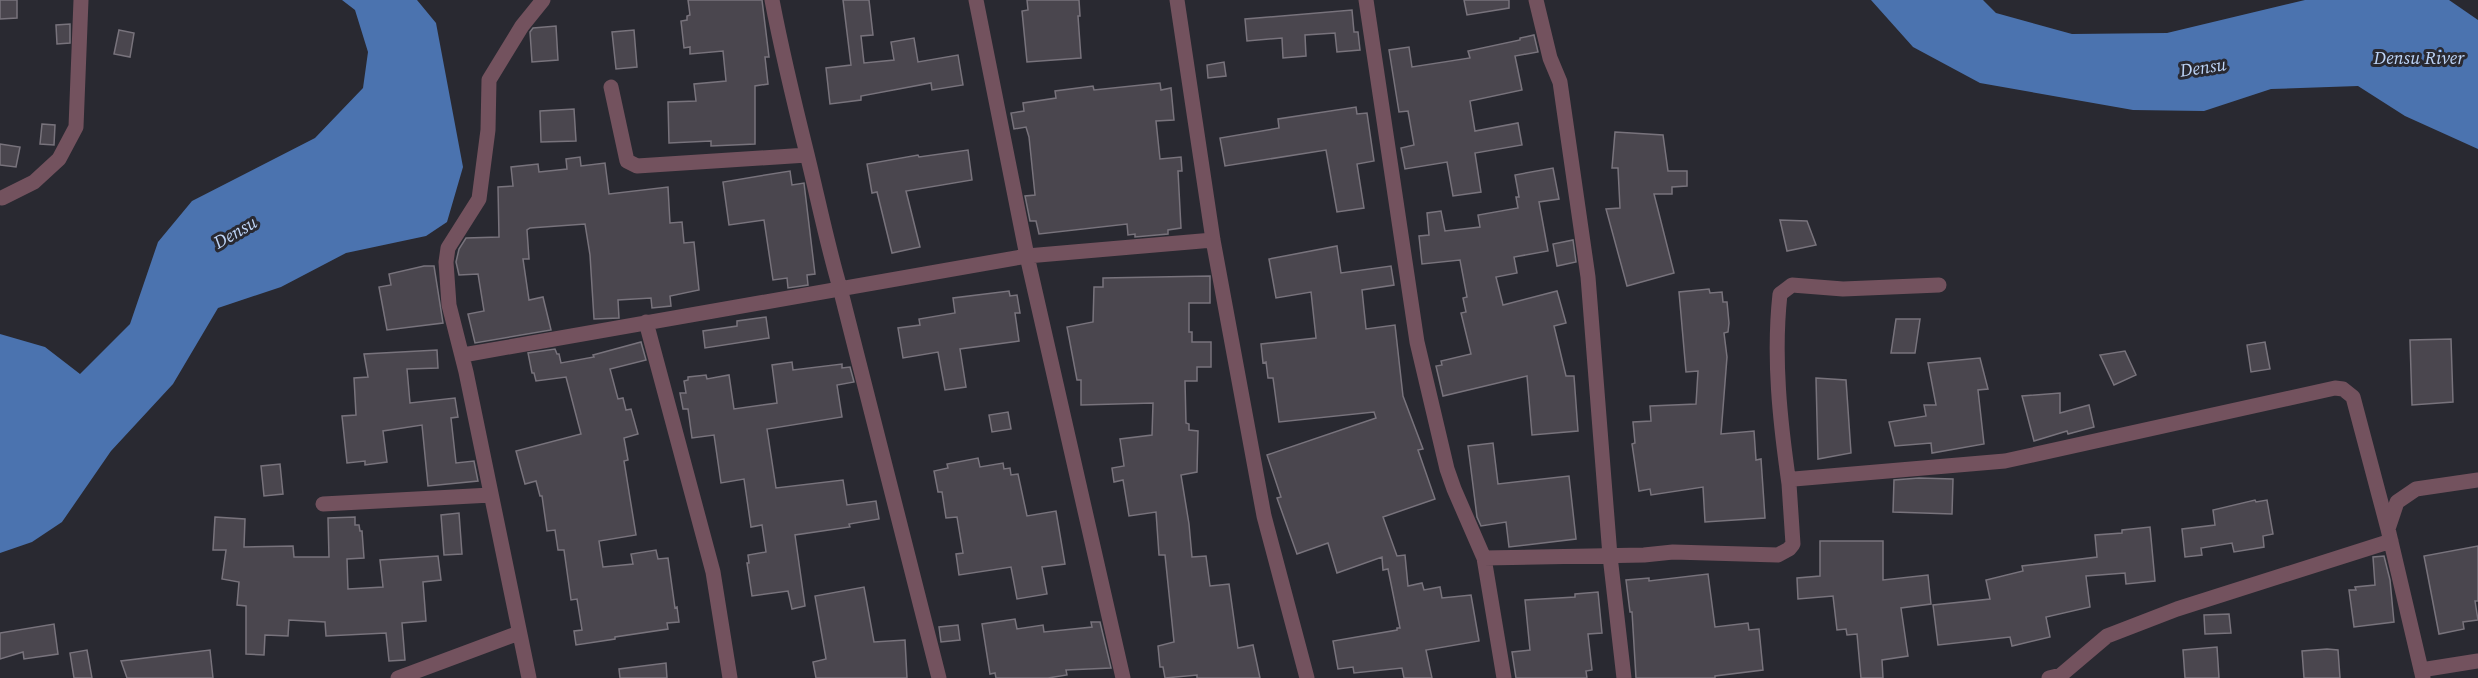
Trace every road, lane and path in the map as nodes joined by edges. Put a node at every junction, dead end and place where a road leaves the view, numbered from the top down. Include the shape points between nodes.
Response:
1 (81, 0) edge
2 (543, 0) edge
3 (772, 0) edge
4 (976, 0) edge
5 (1177, 0) edge
6 (1366, 0) edge
7 (1536, 0) edge
8 (611, 87) dead end
9 (807, 155) junction
10 (2, 198) dead end
11 (1213, 240) junction
12 (1027, 256) junction
13 (1939, 285) dead end
14 (840, 288) junction
15 (646, 322) junction
16 (463, 356) junction
17 (2478, 480) edge
18 (1789, 484) junction
19 (491, 495) junction
20 (323, 504) dead end
21 (2389, 535) junction
22 (1610, 556) junction
23 (1484, 558) junction
24 (519, 633) junction
25 (2478, 661) edge
26 (2422, 674) edge
27 (398, 678) edge
28 (529, 678) edge
29 (730, 678) edge
30 (939, 678) edge
31 (1123, 678) edge
32 (1307, 678) edge
33 (1504, 678) edge
34 (1624, 678) edge
35 (2049, 678) edge

1 - 10 street via 76,127 59,159 34,182
2 - 16 street via 489,80 488,130 479,199 448,248 449,305
3 - 9 street
4 - 12 street
5 - 11 street
6 - 23 street via 1417,342 1447,469
7 - 22 street via 1560,82 1588,277
8 - 9 street via 627,160 637,166
9 - 14 street
11 - 12 street
11 - 32 street via 1264,516
12 - 14 street
12 - 31 street
13 - 18 street via 1843,289 1792,285 1780,294 1778,404
14 - 15 street
14 - 30 street
15 - 16 street
15 - 29 street via 713,572
16 - 19 street
17 - 21 street via 2416,489 2397,502
18 - 21 street via 1802,478 2005,461 2335,388 2353,397
18 - 22 street via 1793,544 1778,555 1673,552
19 - 20 street
19 - 24 street
21 - 26 street
21 - 35 street via 2107,636 2061,675
22 - 23 street
22 - 34 street
23 - 33 street
24 - 27 street
24 - 28 street
25 - 26 street

